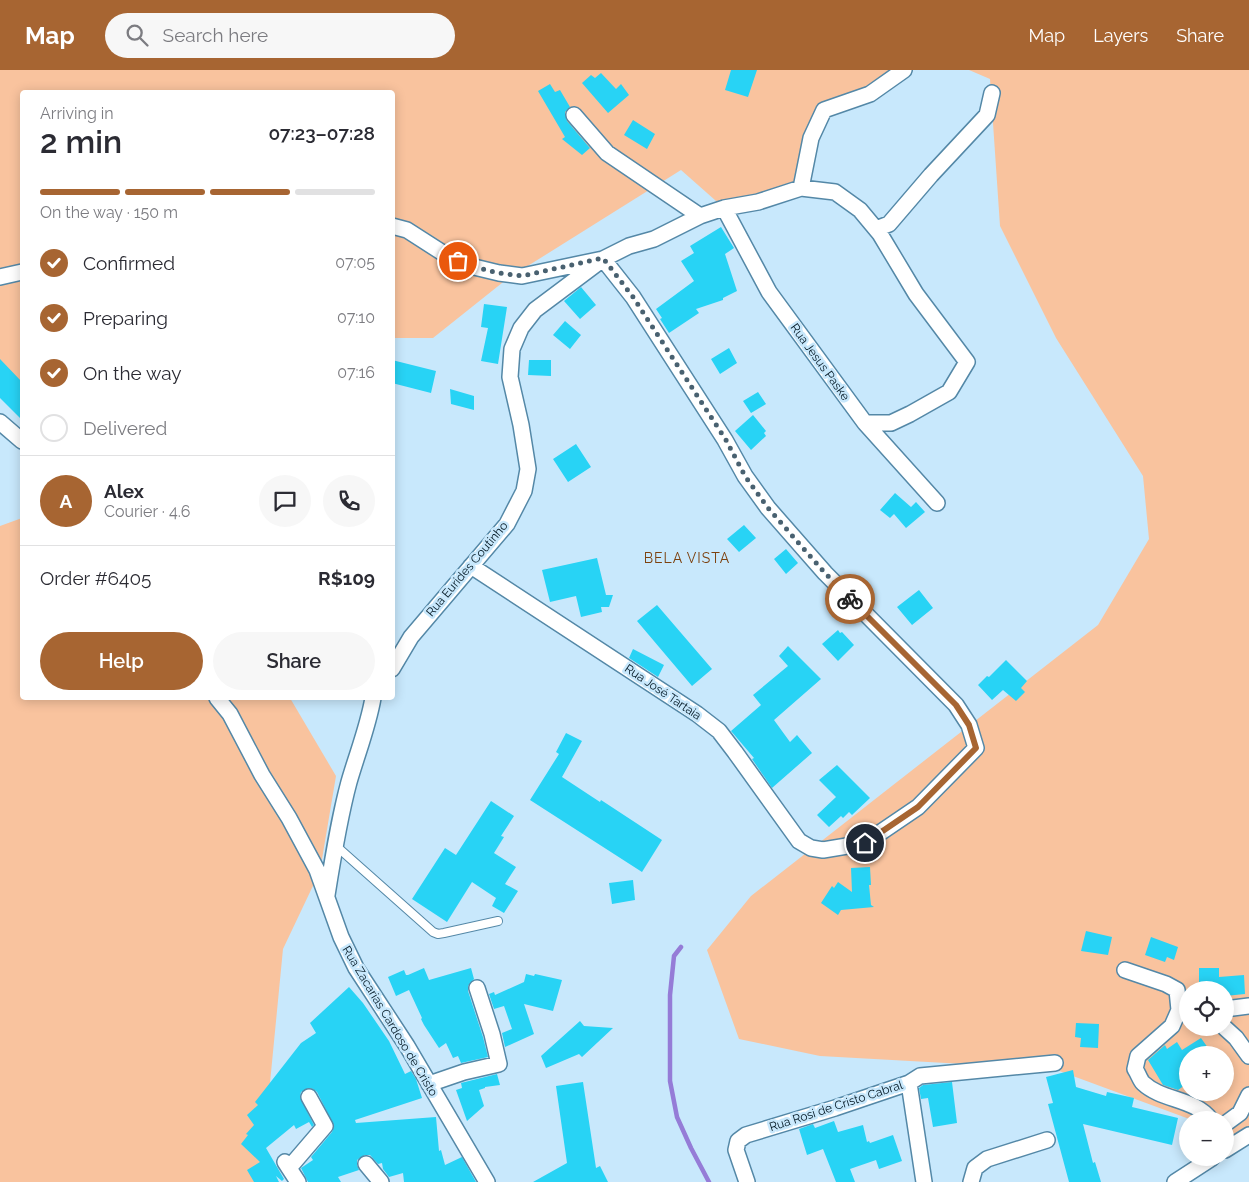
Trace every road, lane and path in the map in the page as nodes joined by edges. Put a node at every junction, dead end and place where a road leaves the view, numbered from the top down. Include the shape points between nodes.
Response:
1 (904, 70) edge
2 (992, 93) dead end
3 (574, 115) dead end
4 (801, 188) junction
5 (724, 208) junction
6 (700, 216) junction
7 (395, 227) edge
8 (876, 229) junction
9 (603, 258) junction
10 (20, 272) edge
11 (0, 277) edge
12 (0, 422) edge
13 (865, 423) junction
14 (20, 439) edge
15 (937, 503) dead end
16 (471, 566) junction
17 (395, 663) edge
18 (219, 700) edge
19 (373, 700) edge
20 (378, 700) edge
21 (369, 720) junction
22 (335, 844) junction
23 (327, 897) junction
24 (498, 921) dead end
25 (1125, 970) dead end
26 (477, 988) dead end
27 (1179, 997) edge
28 (1249, 1006) edge
29 (1234, 1008) edge
30 (1179, 1016) edge
31 (1234, 1036) edge
32 (1249, 1056) edge
33 (1055, 1063) dead end
34 (909, 1083) junction
35 (429, 1084) junction
36 (1249, 1095) edge
37 (309, 1097) dead end
38 (1200, 1111) edge
39 (1234, 1117) edge
40 (1249, 1135) edge
41 (1047, 1140) dead end
42 (1234, 1144) edge
43 (366, 1164) dead end
44 (1198, 1166) edge
45 (298, 1182) edge
46 (382, 1182) edge
47 (487, 1182) edge
48 (747, 1182) edge
49 (924, 1182) edge
50 (971, 1182) edge
51 (1175, 1182) edge

1 - 4 street via 870,94 824,110 811,138
2 - 8 street via 987,115 888,224
3 - 6 street via 607,153
4 - 5 street, Rua Eurides Coutinho via 758,202
4 - 8 street via 836,192 860,210
5 - 6 street, Rua Eurides Coutinho
5 - 13 street, Rua Jesus Paske via 769,292
6 - 9 street, Rua Eurides Coutinho via 654,239
7 - 9 street via 407,230 470,266 499,273 522,276
8 - 13 street via 916,294 967,362 949,392 891,424
9 - 16 street, Rua Eurides Coutinho via 535,310 521,328 512,349 510,377 522,425 528,469 524,491 507,524
9 - 16 street, Rua José Tartaia via 633,297 768,508 825,573 956,705 969,725 976,748 918,807 865,843 823,850 811,848 799,841 719,731 689,708
10 - 11 street
12 - 14 street
13 - 15 street, Rua Jesus Paske
16 - 17 street, Rua Eurides Coutinho via 411,637
18 - 23 street, Rua Zacarias Cardoso de Cristo via 230,714 289,818 317,870
19 - 21 street
20 - 21 street
21 - 22 street via 349,782
22 - 23 street
22 - 24 lane via 433,932 444,934
23 - 35 street, Rua Zacarias Cardoso de Cristo via 356,968
25 - 27 street via 1166,984 1177,990
26 - 35 street via 499,1064
28 - 29 street
30 - 38 street via 1138,1056 1135,1069 1143,1082 1164,1096
31 - 32 street
33 - 34 street via 920,1076
34 - 48 street, Rua Rosi de Cristo Cabral via 746,1135 738,1141 736,1150
34 - 49 street, Rua Rosi de Cristo Cabral
35 - 47 street, Rua Zacarias Cardoso de Cristo
36 - 39 street via 1240,1113
37 - 45 street via 325,1126 287,1165
40 - 42 street
41 - 50 street via 987,1159 975,1168
43 - 46 street
44 - 51 street

